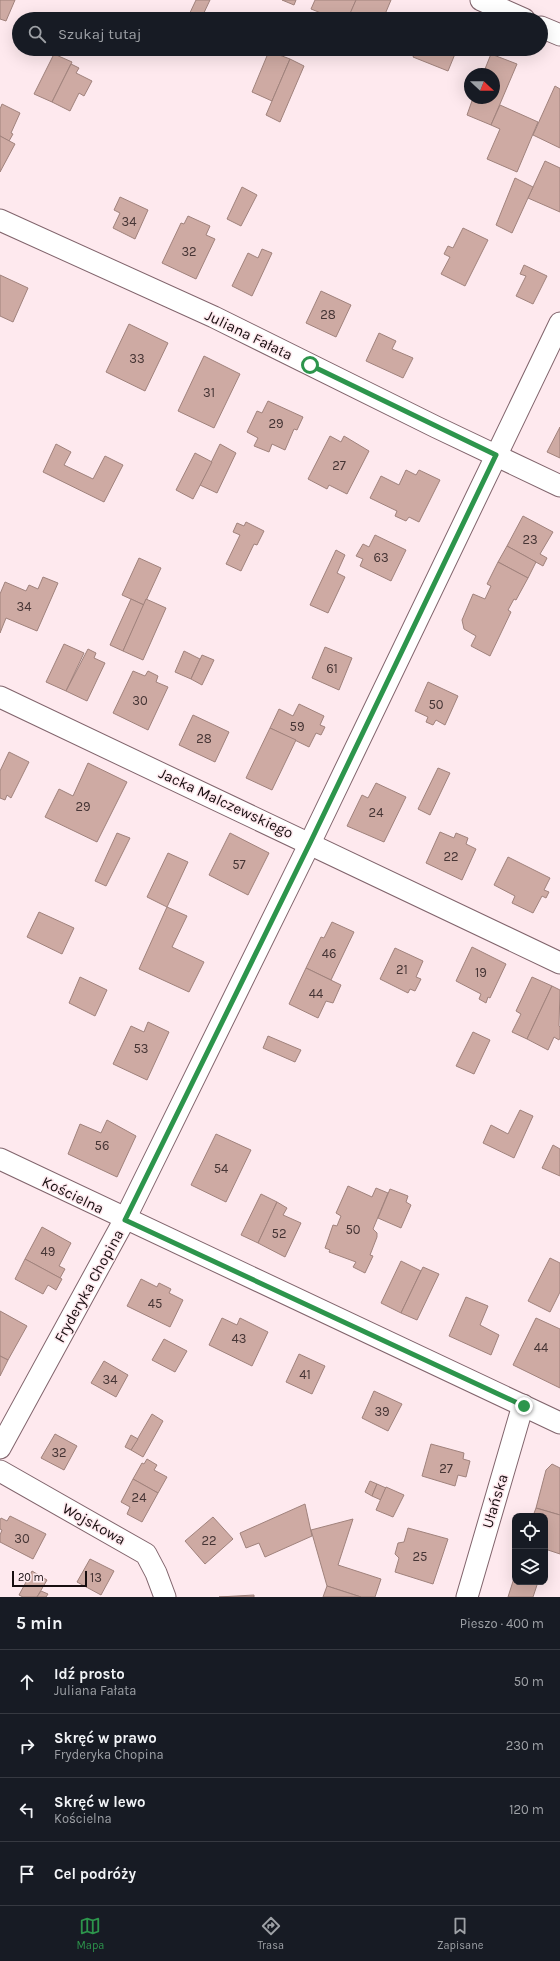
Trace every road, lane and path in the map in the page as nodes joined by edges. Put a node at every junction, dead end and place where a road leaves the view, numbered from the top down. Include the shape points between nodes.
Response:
1 (481, 0) edge
2 (508, 12) edge
3 (548, 30) edge
4 (560, 35) edge
5 (0, 220) edge
6 (560, 323) edge
7 (496, 455) junction
8 (560, 486) edge
9 (0, 697) edge
10 (310, 843) junction
11 (560, 963) edge
12 (0, 1159) edge
13 (125, 1220) junction
14 (524, 1406) junction
15 (560, 1423) edge
16 (0, 1448) edge
17 (0, 1471) edge
18 (165, 1597) edge
19 (467, 1597) edge

1 - 2 street
3 - 4 street
5 - 7 street, Juliana Fałata via 214,317
6 - 7 street, Fryderyka Chopina
7 - 8 street, Juliana Fałata
7 - 10 street, Fryderyka Chopina
9 - 10 street, Jacka Malczewskiego
10 - 11 street, Jacka Malczewskiego
10 - 13 street, Fryderyka Chopina
12 - 13 street, Kościelna
13 - 14 street, Kościelna
13 - 16 street, Fryderyka Chopina
14 - 15 street, Kościelna
14 - 19 street, Ułańska
17 - 18 street, Wojskowa via 146,1554

